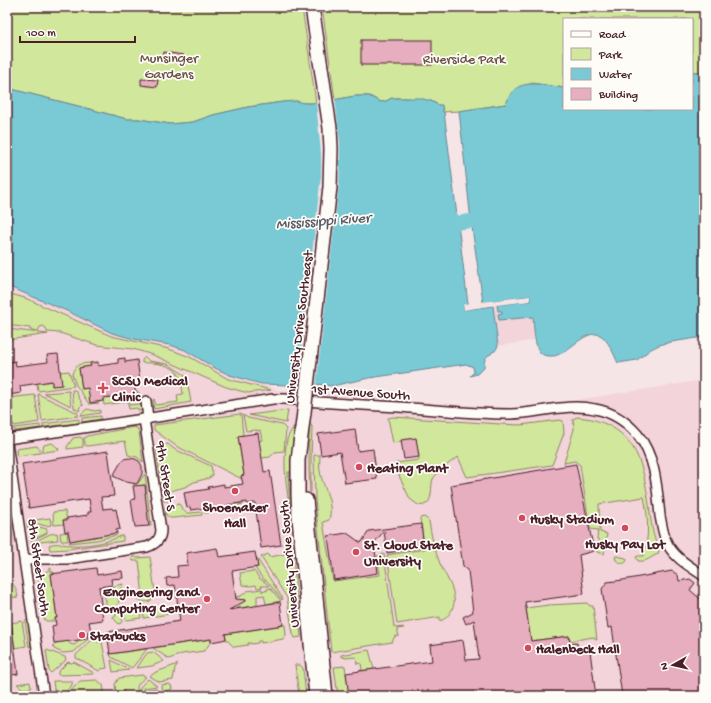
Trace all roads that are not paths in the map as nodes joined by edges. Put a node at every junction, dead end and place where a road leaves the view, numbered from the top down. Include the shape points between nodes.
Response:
1 (312, 7) edge
2 (146, 401) dead end
3 (304, 412) joint
4 (146, 419) junction
5 (302, 430) junction
6 (9, 440) edge
7 (25, 562) junction
8 (704, 576) edge
9 (44, 696) edge
10 (316, 696) edge
11 (326, 696) edge

1 - 3 street, University Drive Southeast, bridge via 330,128 331,169
2 - 4 street, 9th Street S
3 - 5 street, University Drive South
4 - 6 street, 1st Avenue South
4 - 7 street, 9th Street S via 161,530 155,543 147,547 67,559 31,559
4 - 8 street, 1st Avenue South via 262,400 285,399 503,414 575,407 603,411 632,428 644,445 654,472 662,526 668,545 682,560
5 - 10 street, University Drive South via 298,460 299,518
5 - 11 street, University Drive South
6 - 7 street, 8th Street South
7 - 9 street, 8th Street South

